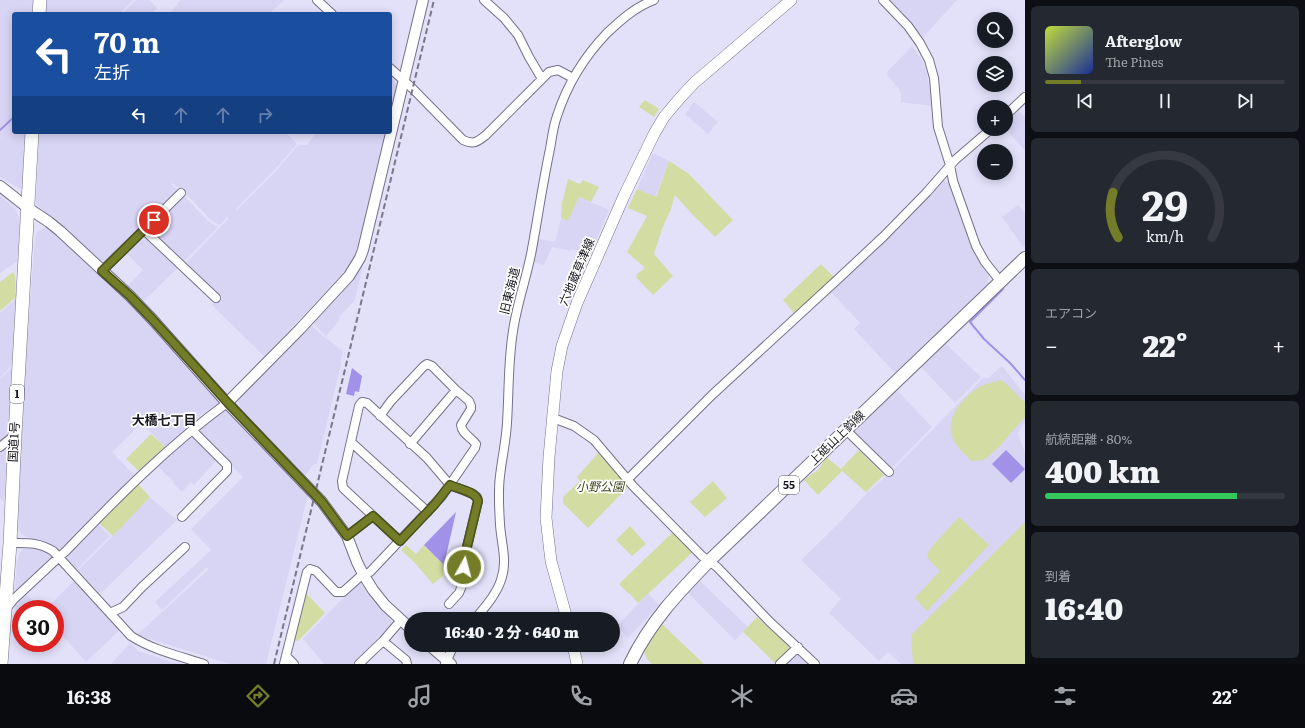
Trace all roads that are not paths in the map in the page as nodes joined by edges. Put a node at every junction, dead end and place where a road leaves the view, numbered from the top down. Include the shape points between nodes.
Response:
1 (40, 0) edge
2 (316, 0) edge
3 (423, 0) edge
4 (484, 0) edge
5 (654, 0) edge
6 (791, 0) edge
7 (883, 0) edge
8 (39, 12) edge
9 (330, 12) edge
10 (392, 70) edge
11 (573, 78) junction
12 (542, 79) junction
13 (404, 81) junction
14 (1025, 97) edge
15 (1013, 108) edge
16 (392, 130) edge
17 (32, 134) edge
18 (391, 134) edge
19 (983, 136) edge
20 (950, 165) junction
21 (0, 186) edge
22 (181, 193) dead end
23 (28, 208) junction
24 (144, 230) junction
25 (1025, 258) edge
26 (102, 271) junction
27 (1000, 281) junction
28 (216, 298) dead end
29 (456, 390) junction
30 (228, 403) junction
31 (380, 416) junction
32 (553, 418) junction
33 (192, 430) junction
34 (846, 430) junction
35 (14, 435) junction
36 (351, 442) junction
37 (410, 444) junction
38 (0, 447) edge
39 (889, 472) dead end
40 (628, 479) junction
41 (450, 485) junction
42 (428, 512) junction
43 (373, 516) junction
44 (182, 517) dead end
45 (347, 536) junction
46 (400, 541) junction
47 (10, 544) junction
48 (185, 547) dead end
49 (59, 557) junction
50 (709, 561) junction
51 (363, 574) junction
52 (449, 604) dead end
53 (3, 612) edge
54 (480, 612) edge
55 (565, 612) edge
56 (110, 613) junction
57 (401, 620) junction
58 (404, 623) edge
59 (382, 641) junction
60 (798, 647) junction
61 (437, 652) edge
62 (451, 652) edge
63 (574, 652) edge
64 (285, 660) edge
65 (3, 662) edge
66 (447, 663) edge
67 (204, 664) edge
68 (294, 664) edge
69 (359, 664) edge
70 (407, 664) edge
71 (577, 664) edge
72 (630, 664) edge
73 (780, 664) edge
74 (814, 664) edge

1 - 8 highway
2 - 9 street
3 - 13 street
4 - 12 street via 518,35
5 - 11 street, 旧東海道 via 620,20 600,40
6 - 32 main road, 六地蔵草津線 via 694,83 664,117 654,134 577,303 556,371
7 - 20 street via 908,26 929,60 934,78 938,127
10 - 13 street
11 - 12 street via 558,70 550,72
11 - 54 street, 旧東海道 via 556,118 532,250 512,332 507,424 499,492 505,564 502,579 494,595
12 - 13 street via 486,135 471,143 463,140
13 - 16 street
14 - 15 street
17 - 23 highway, 国道1号 / 1
18 - 30 street via 360,258 349,276
19 - 20 street
20 - 27 street via 953,181 976,246
20 - 40 street via 872,247 712,395
21 - 23 street
22 - 24 street
23 - 26 street via 50,222
23 - 35 highway, 国道1号 / 1
24 - 26 street
24 - 28 street
25 - 27 main road, 上砥山上鈎線 / 55
26 - 30 street via 153,320
27 - 34 main road, 上砥山上鈎線 / 55
29 - 31 street via 427,364
29 - 37 street
29 - 41 street via 471,406 461,425 462,430 476,444
30 - 33 street
30 - 45 street via 322,502
31 - 36 street via 362,402
31 - 37 street
32 - 40 street via 574,426 594,440
32 - 55 main road, 六地蔵草津線 via 546,518 551,561
33 - 44 street via 227,465 227,471
33 - 49 street via 136,480
34 - 39 street
34 - 50 main road, 上砥山上鈎線 / 55
35 - 38 street
35 - 47 highway, 国道1号 / 1
36 - 42 street
36 - 43 street via 342,481 343,488
37 - 41 street via 427,458
40 - 50 street
41 - 42 street
41 - 52 street via 474,494 478,501 466,551 463,583 459,593
42 - 46 street
43 - 45 street
43 - 46 street
45 - 51 street
46 - 51 street via 370,572
47 - 49 street via 43,545
47 - 53 highway, 国道1号 / 1
48 - 56 street via 123,607
49 - 53 street
49 - 56 street
50 - 60 street
50 - 72 main road, 上砥山上鈎線 / 55 via 675,596 654,623
51 - 57 street via 384,604
51 - 64 street via 343,592 336,592 316,571 310,569 307,572
53 - 65 highway, 国道1号 / 1
56 - 67 street via 131,636 143,644
57 - 58 street
57 - 59 street
59 - 69 street
59 - 70 street via 406,660
60 - 73 street
60 - 74 street
61 - 66 street
62 - 66 street
63 - 71 main road
64 - 68 street

